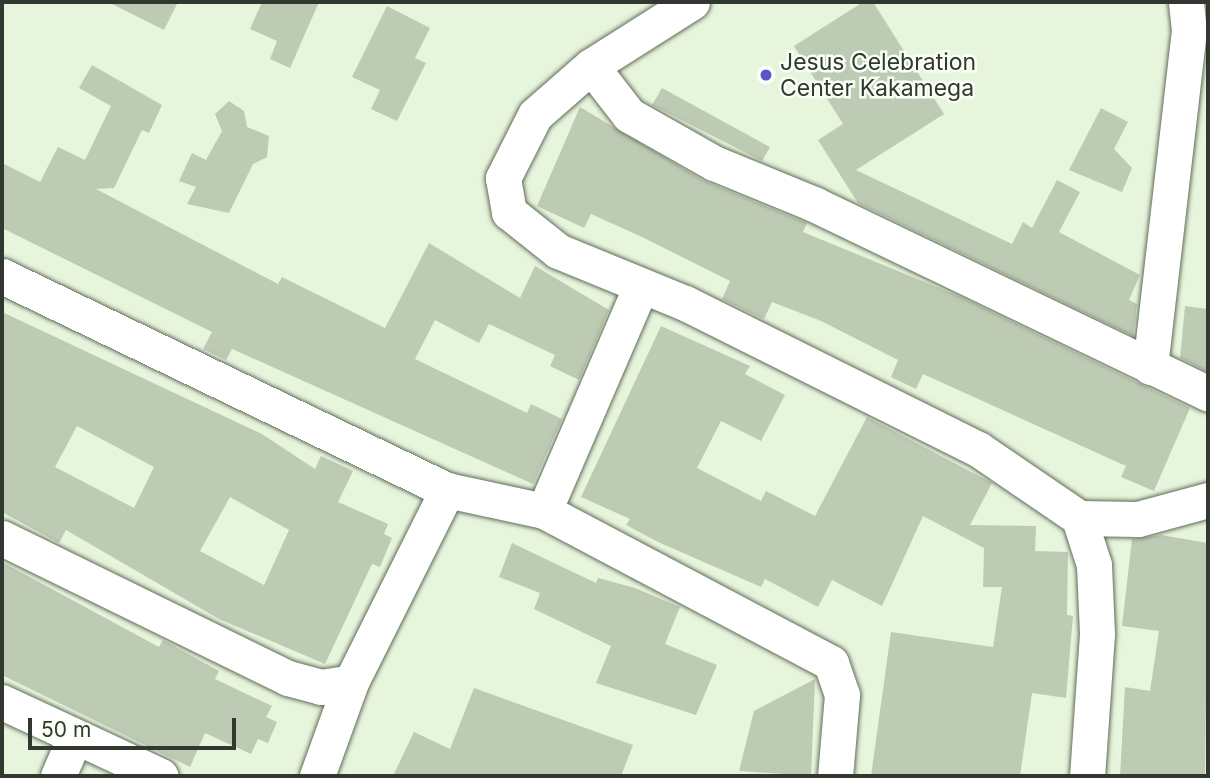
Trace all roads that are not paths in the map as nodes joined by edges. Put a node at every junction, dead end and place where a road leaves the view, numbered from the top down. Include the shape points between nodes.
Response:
1 (692, 2) edge
2 (1186, 2) edge
3 (591, 66) junction
4 (2, 276) edge
5 (640, 288) junction
6 (1150, 367) junction
7 (1208, 394) edge
8 (447, 490) junction
9 (1208, 500) edge
10 (544, 511) junction
11 (1079, 518) junction
12 (2, 538) edge
13 (351, 682) junction
14 (2, 702) edge
15 (75, 737) junction
16 (58, 776) edge
17 (161, 776) edge
18 (317, 776) edge
19 (835, 776) edge
20 (1087, 776) edge

1 - 3 street
2 - 6 street via 1189,31
3 - 5 street via 535,115 503,178 503,192 509,212 558,251
3 - 6 street via 629,115 714,163 814,204
4 - 8 street
5 - 10 street
5 - 11 street via 685,303 978,449
6 - 7 street
8 - 10 street
8 - 13 street
9 - 11 street via 1138,519
10 - 19 street via 831,663 842,695
11 - 20 street via 1094,565 1097,634
12 - 13 street via 288,678 321,687
13 - 18 street
14 - 15 street
15 - 16 street
15 - 17 street

